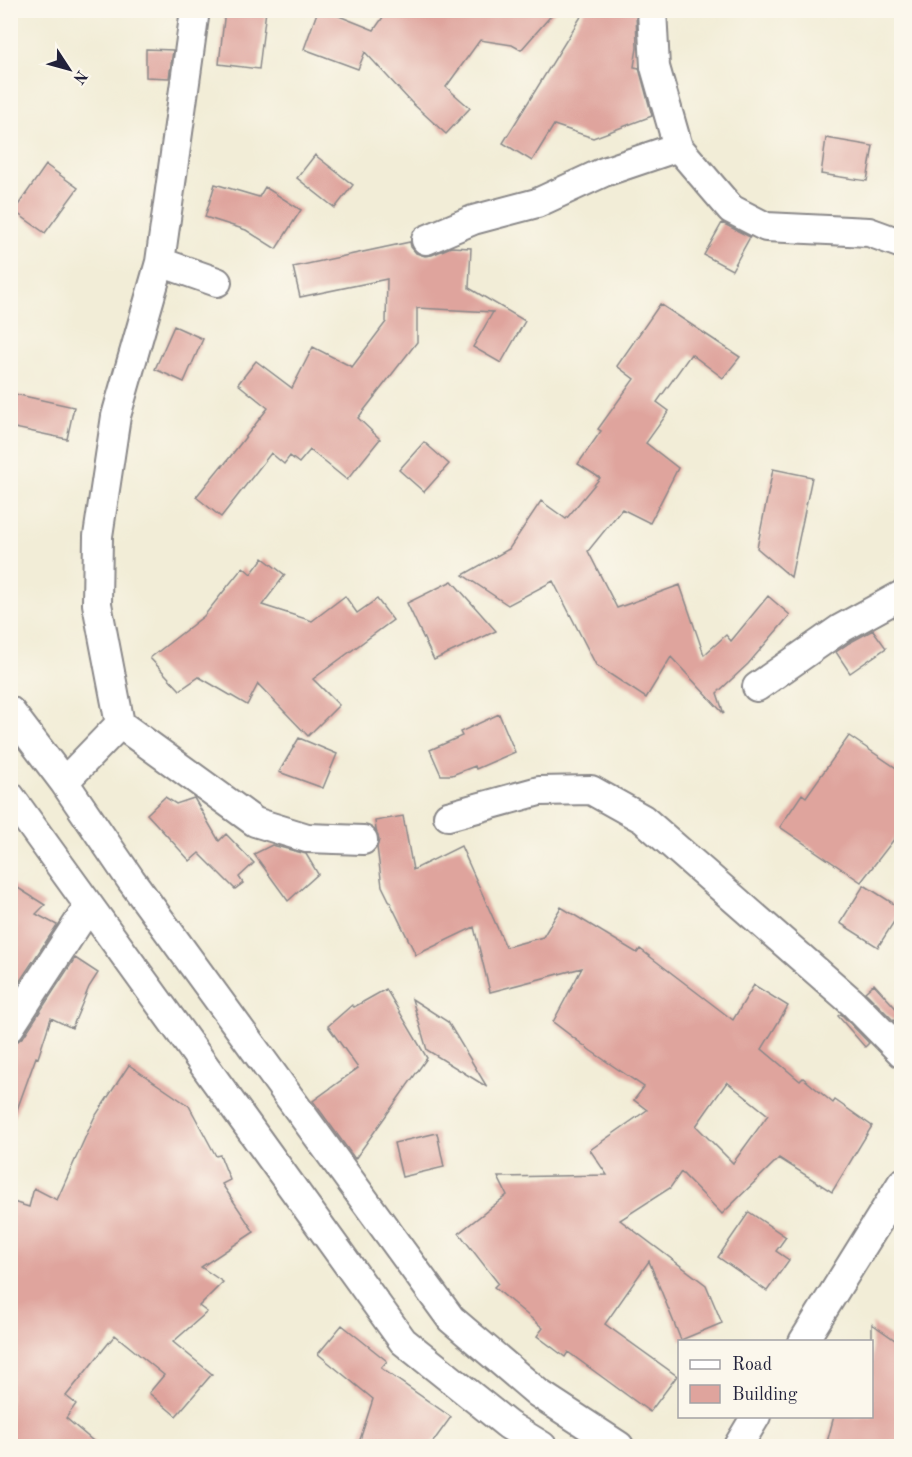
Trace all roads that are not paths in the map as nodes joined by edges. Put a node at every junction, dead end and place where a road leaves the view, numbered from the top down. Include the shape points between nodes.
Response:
1 (195, 10) edge
2 (652, 10) edge
3 (678, 147) junction
4 (426, 240) dead end
5 (902, 244) edge
6 (160, 262) junction
7 (217, 282) dead end
8 (902, 595) edge
9 (757, 687) dead end
10 (10, 711) edge
11 (120, 724) junction
12 (64, 782) junction
13 (10, 796) edge
14 (448, 816) dead end
15 (363, 840) dead end
16 (89, 906) junction
17 (10, 1027) edge
18 (902, 1053) edge
19 (902, 1183) edge
20 (804, 1340) edge
21 (755, 1418) edge
22 (542, 1446) edge
23 (619, 1446) edge
24 (738, 1446) edge

1 - 6 street
2 - 3 street via 655,67
3 - 4 street via 604,172 537,203 473,220
3 - 5 street via 731,209 766,227 868,232
6 - 7 street
6 - 11 street via 116,416 98,536 97,604
8 - 9 street via 840,629
10 - 12 street
11 - 12 street
11 - 15 street via 255,822 307,838
12 - 23 street via 451,1319 538,1393
13 - 16 street
14 - 18 street via 539,791 591,790 643,819 853,1003
16 - 17 street
16 - 22 street via 403,1341 508,1425
19 - 20 street
21 - 24 street

